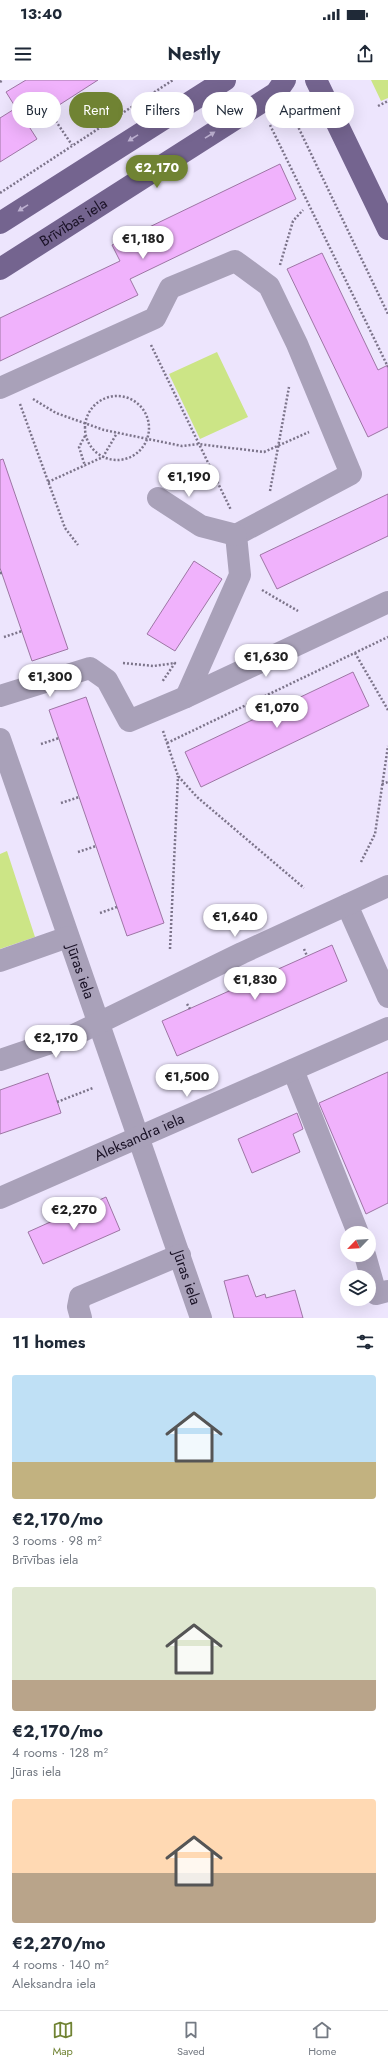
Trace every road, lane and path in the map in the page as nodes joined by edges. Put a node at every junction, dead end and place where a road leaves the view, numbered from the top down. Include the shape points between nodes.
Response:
1 (3, 80) edge
2 (173, 80) edge
3 (225, 80) edge
4 (316, 80) edge
5 (0, 82) edge
6 (280, 87) edge
7 (388, 101) edge
8 (378, 106) dead end
9 (60, 128) edge
10 (271, 128) edge
11 (72, 146) junction
12 (0, 192) edge
13 (303, 210) dead end
14 (0, 223) edge
15 (388, 229) edge
16 (0, 269) edge
17 (269, 286) junction
18 (388, 314) edge
19 (141, 324) junction
20 (388, 367) edge
21 (290, 383) dead end
22 (0, 388) edge
23 (28, 396) dead end
24 (18, 400) dead end
25 (331, 422) junction
26 (84, 423) junction
27 (117, 433) junction
28 (85, 436) junction
29 (147, 438) junction
30 (198, 444) junction
31 (279, 445) junction
32 (103, 457) junction
33 (85, 466) junction
34 (272, 478) dead end
35 (48, 482) junction
36 (158, 498) dead end
37 (239, 533) junction
38 (78, 545) dead end
39 (262, 590) dead end
40 (388, 602) edge
41 (298, 611) dead end
42 (22, 631) dead end
43 (4, 637) dead end
44 (388, 637) edge
45 (355, 653) junction
46 (0, 696) edge
47 (186, 697) junction
48 (388, 710) edge
49 (161, 725) dead end
50 (59, 738) dead end
51 (0, 739) edge
52 (167, 743) junction
53 (41, 744) dead end
54 (388, 746) edge
55 (178, 776) junction
56 (388, 782) edge
57 (382, 784) junction
58 (79, 797) dead end
59 (61, 803) dead end
60 (96, 846) dead end
61 (78, 852) dead end
62 (361, 862) dead end
63 (388, 886) edge
64 (304, 888) dead end
65 (347, 905) junction
66 (117, 907) dead end
67 (100, 913) dead end
68 (68, 937) junction
69 (170, 949) dead end
70 (0, 961) edge
71 (388, 997) edge
72 (98, 1023) junction
73 (388, 1028) edge
74 (0, 1060) edge
75 (293, 1070) junction
76 (93, 1088) dead end
77 (57, 1102) dead end
78 (139, 1138) junction
79 (0, 1198) edge
80 (355, 1226) edge
81 (180, 1255) junction
82 (367, 1262) edge
83 (388, 1290) edge
84 (199, 1317) edge
85 (81, 1318) edge

1 - 5 path
2 - 11 path
3 -> 14 main road
4 - 15 main road
16 -> 6 main road, Brīvības iela
6 - 18 path
7 - 8 path
9 - 11 path
10 - 20 path
11 - 12 path
13 - 17 path via 293,221 279,268
17 - 19 street via 235,261 170,288 155,318
17 - 25 street
19 - 22 street
19 - 30 path
21 - 31 path
23 - 26 path via 56,413
24 - 35 path
25 - 31 path
25 - 37 street via 351,474
26 - 27 path
26 - 28 path
26 - 29 path via 87,414 99,401 115,395 124,396 140,405 145,412 149,429
27 - 29 path
27 - 32 path
28 - 32 path via 89,445
28 - 33 path via 79,447
29 - 30 path via 182,446
29 - 32 path via 140,450 129,458 112,460
30 - 31 path via 264,452
30 - 37 path
31 - 34 path
32 - 33 path
33 - 35 path
35 - 38 path via 65,528
36 - 37 street via 201,526
37 - 47 street via 240,575
39 - 41 path
40 - 47 street
42 - 43 path
44 - 45 path
45 - 48 path
45 - 52 path
46 - 47 street via 90,668 107,680 129,721
49 - 52 path
50 - 53 path
51 - 68 street, Jūras iela
52 - 55 path
54 - 57 path
55 - 64 path via 203,801
55 - 69 path
56 - 57 path
57 - 62 path via 374,834
58 - 59 path
60 - 61 path
63 - 65 street
65 - 71 street
65 - 72 street
66 - 67 path
68 - 70 street
68 - 72 street, Jūras iela
72 - 74 street via 74,1035
72 - 78 street, Jūras iela
73 - 75 street, Aleksandra iela
75 - 78 street, Aleksandra iela
75 - 80 street
76 - 77 path
78 - 79 street, Aleksandra iela
78 - 81 street, Jūras iela
81 - 84 street, Jūras iela
81 - 85 street via 80,1296 78,1307
82 - 83 street via 376,1294

